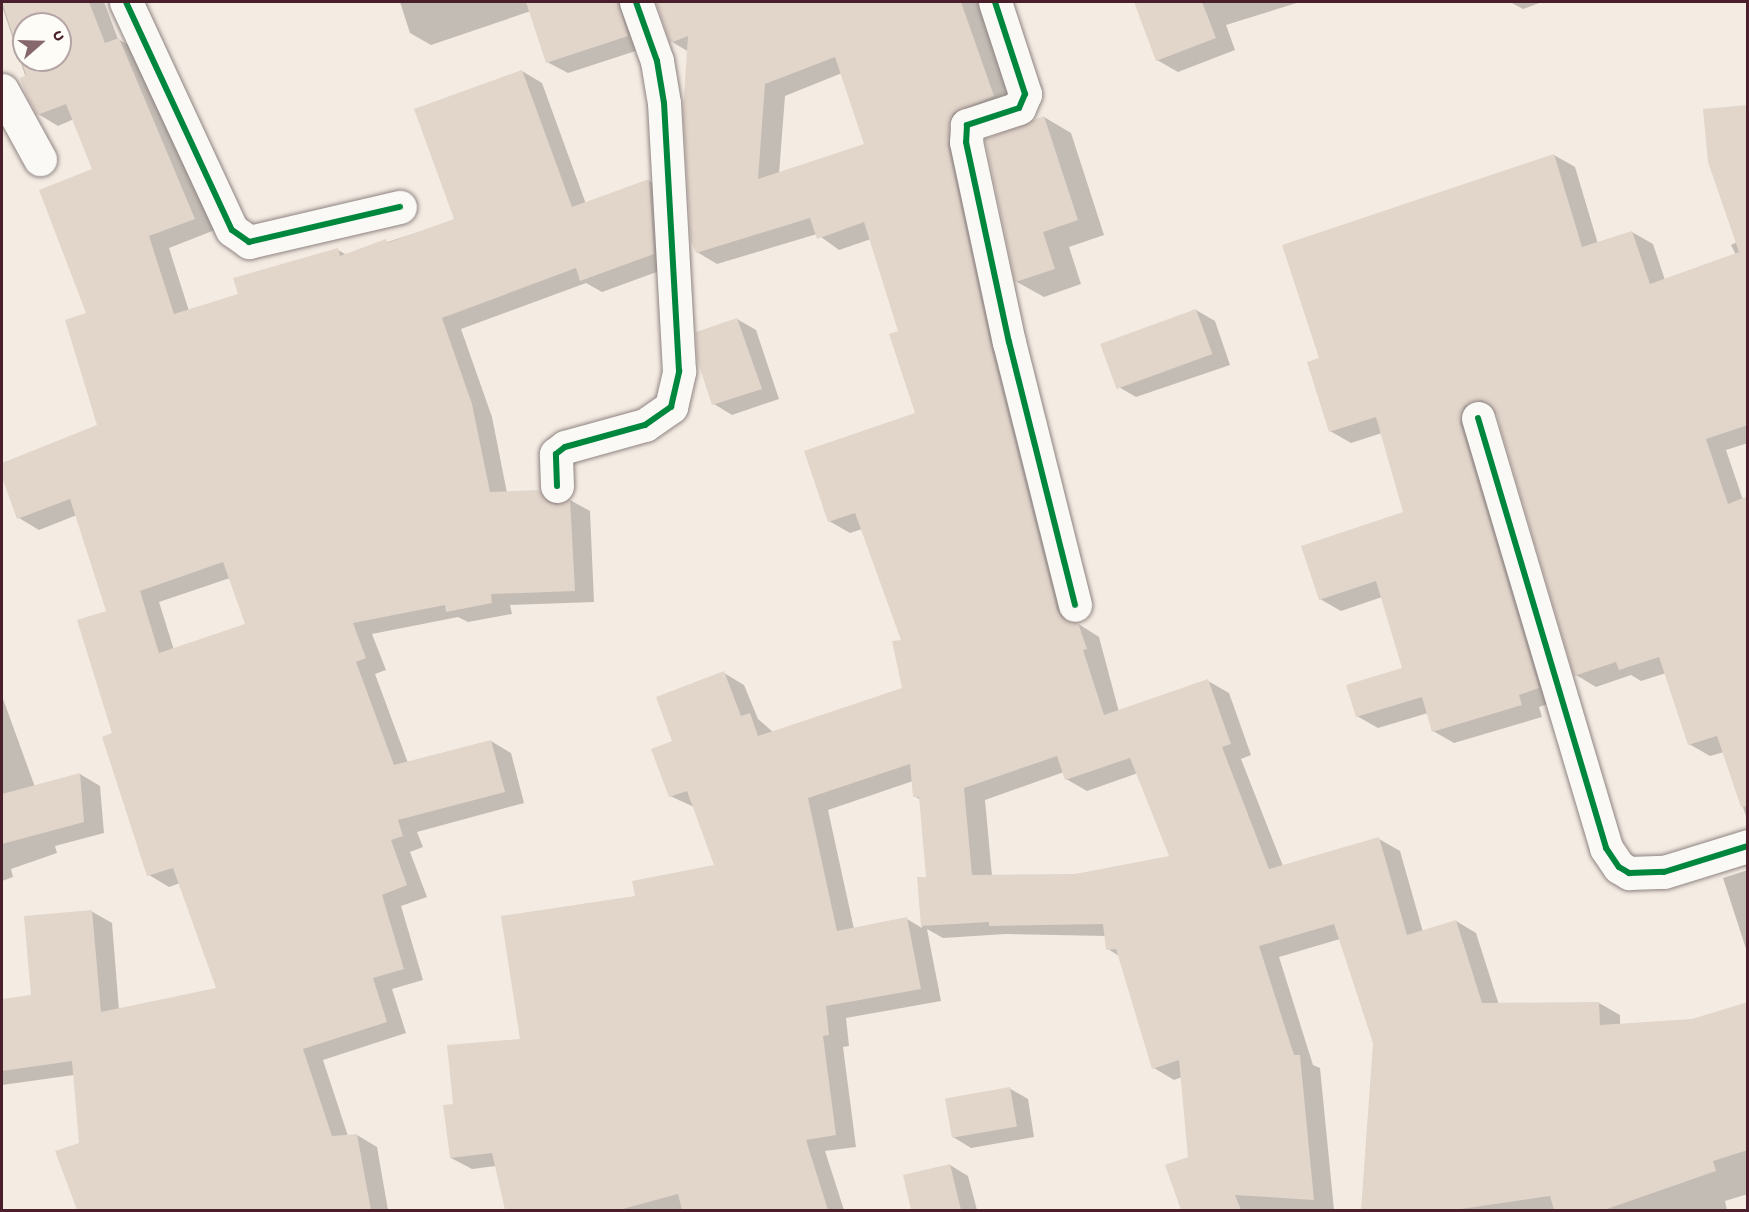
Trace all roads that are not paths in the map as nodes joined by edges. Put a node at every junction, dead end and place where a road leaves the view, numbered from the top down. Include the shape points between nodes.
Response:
1 (126, 2) edge
2 (636, 2) edge
3 (995, 2) edge
4 (2, 90) edge
5 (40, 159) dead end
6 (400, 207) dead end
7 (1478, 418) dead end
8 (557, 486) dead end
9 (1075, 605) dead end
10 (1748, 846) edge

1 - 6 street via 232,230 249,242
2 - 8 street via 657,61 664,103 679,371 671,407 645,425 565,447 556,454
3 - 9 street via 1025,94 1019,108 967,125 966,142 1040,476
4 - 5 street
7 - 10 street via 1606,848 1619,867 1629,873 1664,872

